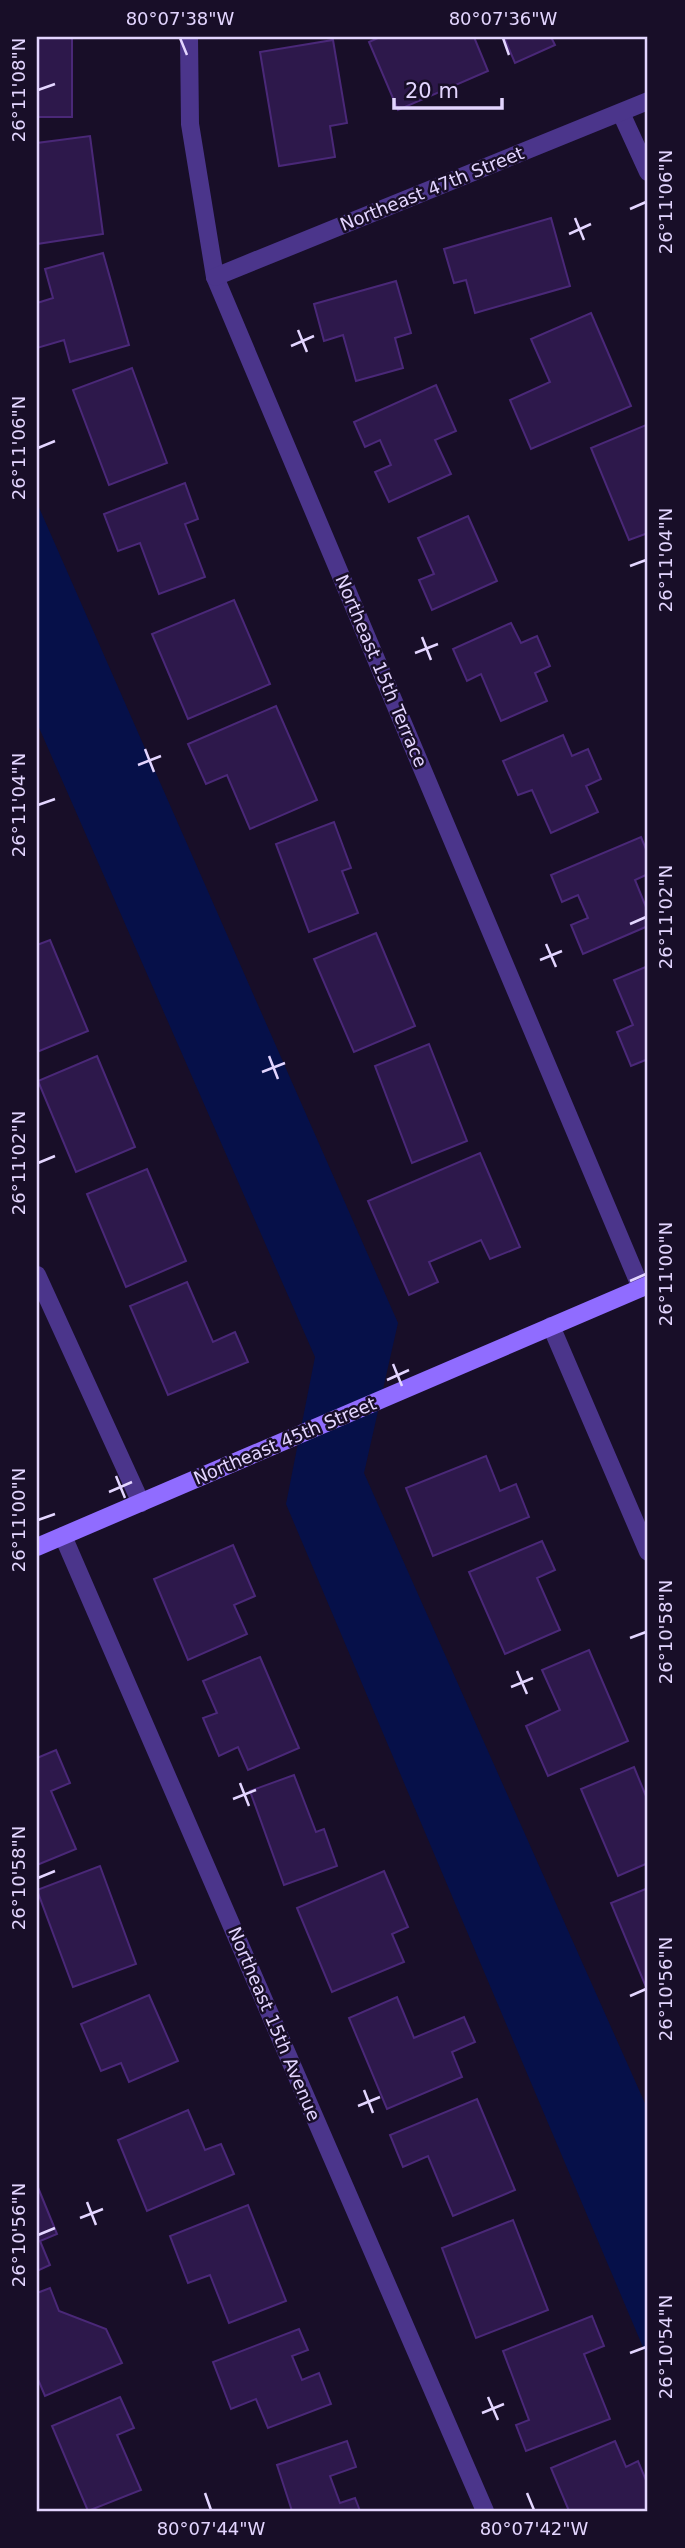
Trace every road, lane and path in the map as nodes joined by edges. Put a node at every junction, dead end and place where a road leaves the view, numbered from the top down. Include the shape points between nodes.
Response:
1 (189, 37) edge
2 (648, 101) edge
3 (621, 113) junction
4 (648, 172) edge
5 (215, 277) junction
6 (37, 1275) edge
7 (644, 1286) edge
8 (551, 1326) junction
9 (141, 1503) junction
10 (63, 1536) junction
11 (37, 1548) edge
12 (648, 1552) edge
13 (485, 2511) edge

1 - 5 street, Northeast 15th Terrace via 190,124
2 - 3 street, Northeast 47th Street
3 - 4 street
3 - 5 street, Northeast 47th Street
5 - 7 street, Northeast 15th Terrace
6 - 9 street
7 - 8 street, Northeast 45th Street
8 - 9 street, Northeast 45th Street
8 - 12 street
9 - 10 street, Northeast 45th Street
10 - 11 street, Northeast 45th Street
10 - 13 street, Northeast 15th Avenue

